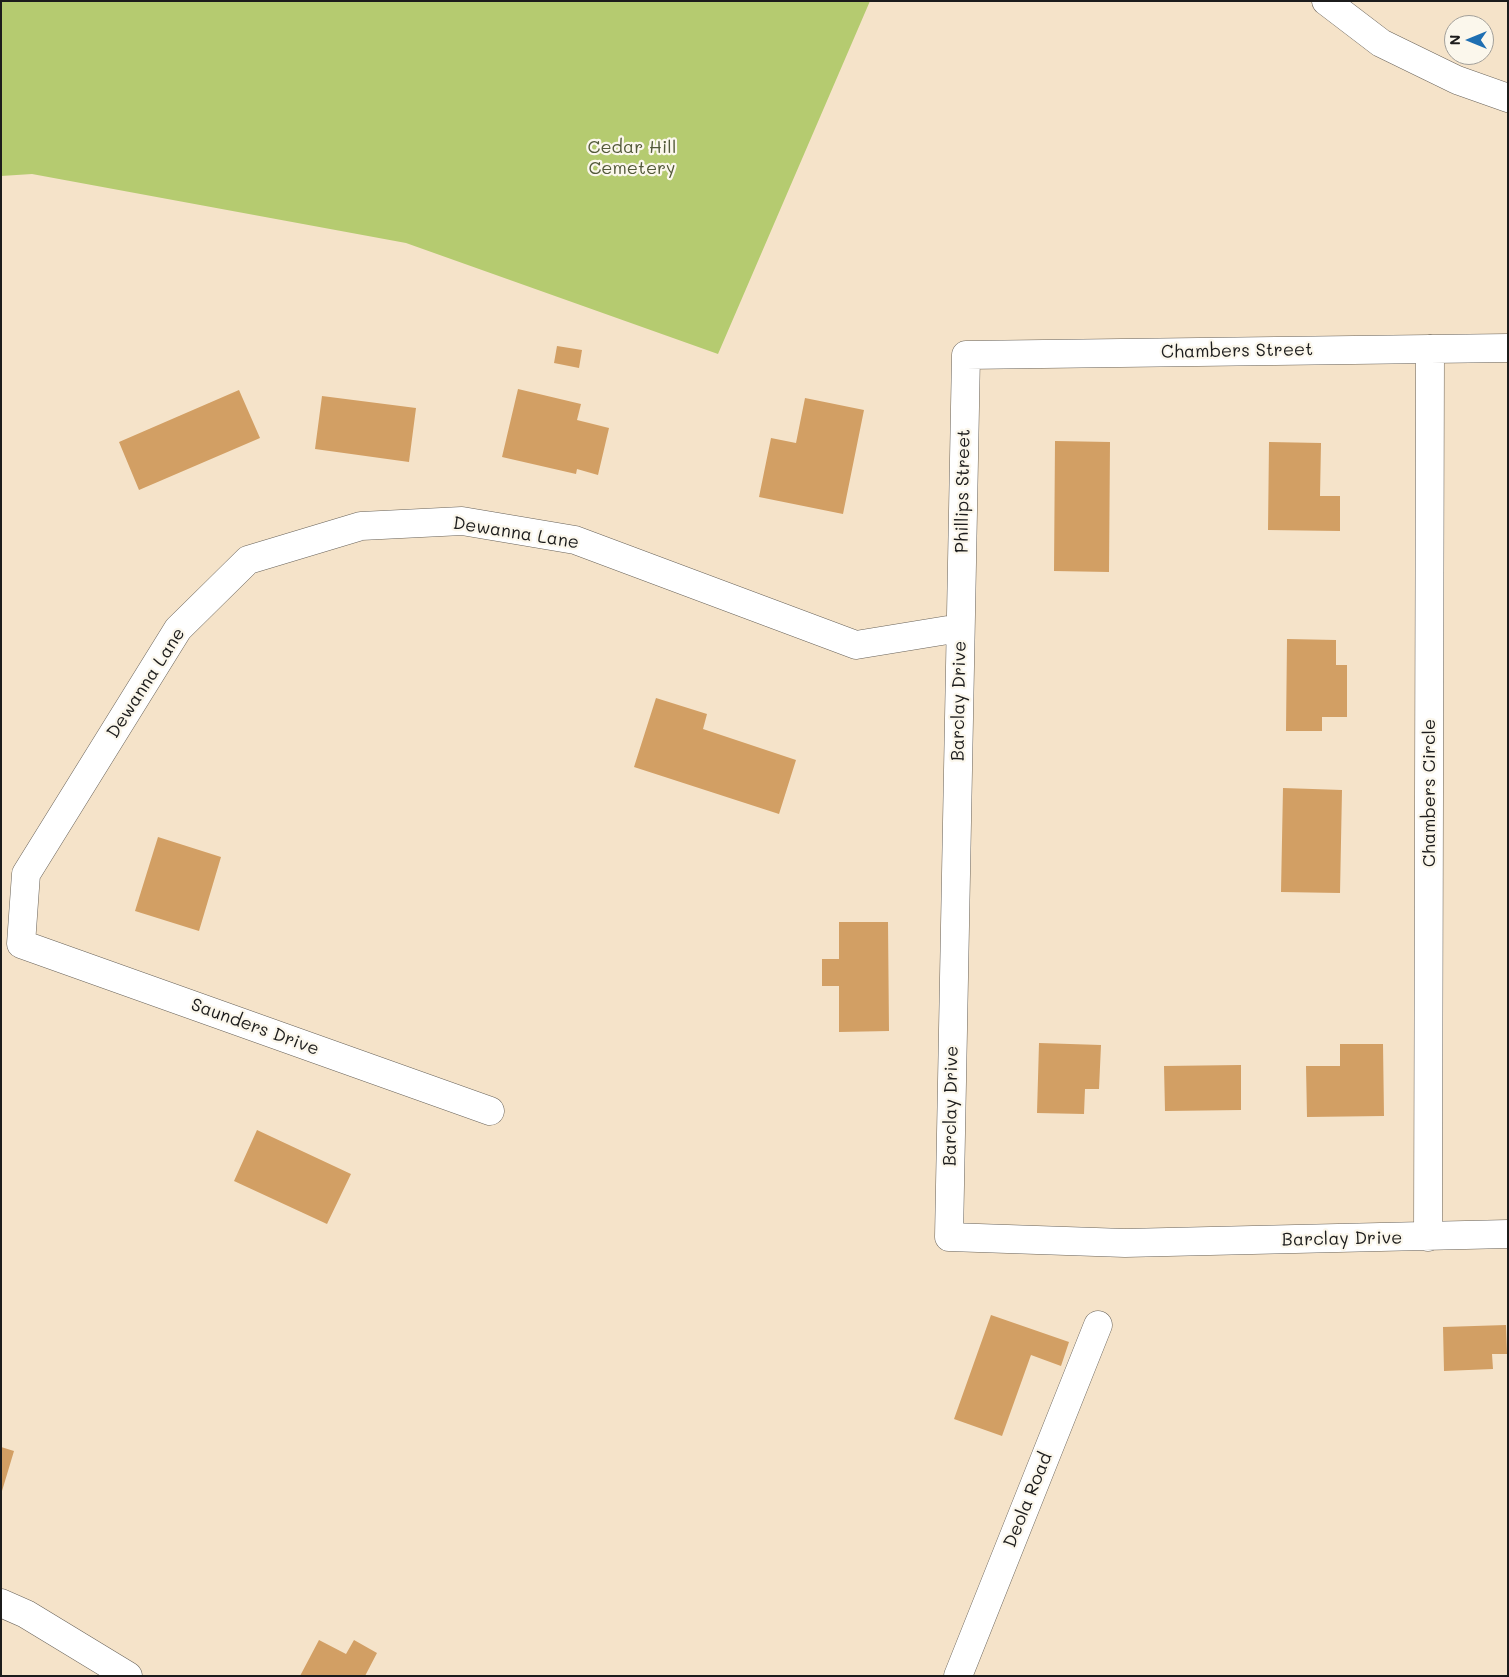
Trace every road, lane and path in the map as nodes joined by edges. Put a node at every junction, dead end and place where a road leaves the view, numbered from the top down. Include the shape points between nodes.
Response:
1 (1326, 1) edge
2 (1508, 98) edge
3 (1508, 348) edge
4 (1430, 349) junction
5 (966, 355) joint
6 (755, 607) joint
7 (960, 628) junction
8 (21, 944) joint
9 (490, 1111) dead end
10 (1508, 1234) edge
11 (1428, 1237) junction
12 (1098, 1325) dead end
13 (1, 1603) edge
14 (128, 1676) edge
15 (958, 1676) edge

1 - 2 street via 1381,43 1457,80
3 - 4 street, Chambers Street
4 - 5 street, Chambers Street
4 - 11 street, Chambers Circle
5 - 7 street, Phillips Street
6 - 7 street, Barclay Drive via 856,645
6 - 8 street, Dewanna Lane via 574,540 462,521 361,526 248,560 178,629 26,874
7 - 11 street, Barclay Drive via 948,1237 1125,1243
8 - 9 street, Saunders Drive
10 - 11 street, Barclay Drive
12 - 15 street, Deola Road
13 - 14 street via 26,1614

